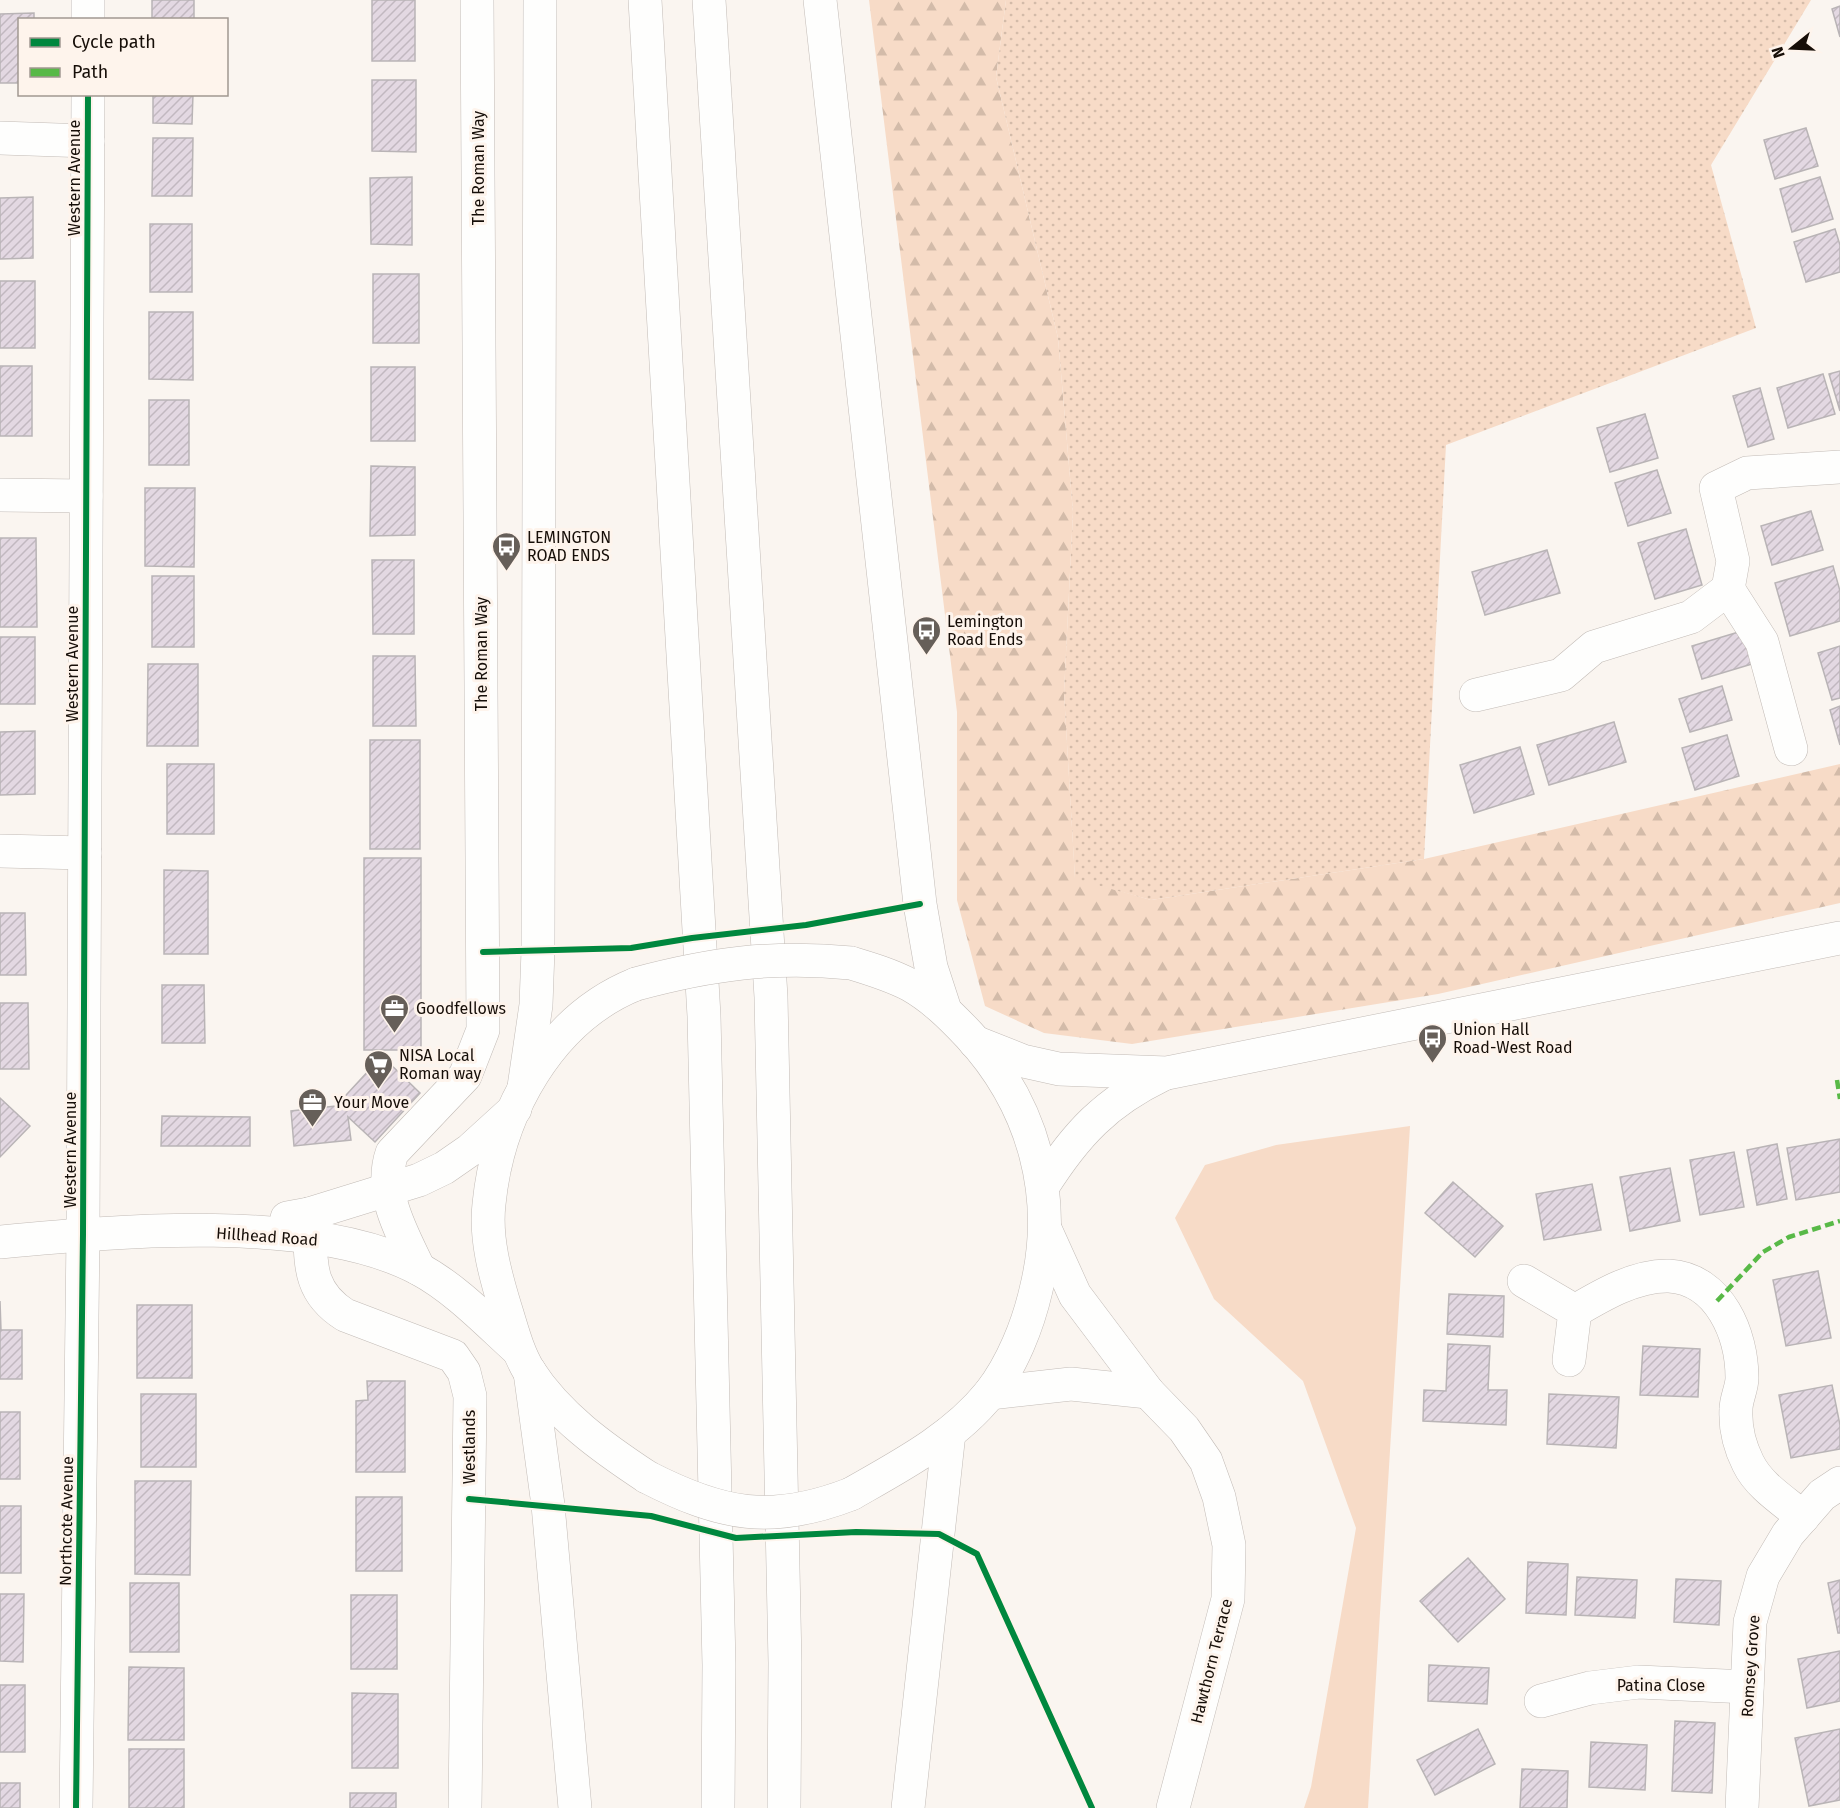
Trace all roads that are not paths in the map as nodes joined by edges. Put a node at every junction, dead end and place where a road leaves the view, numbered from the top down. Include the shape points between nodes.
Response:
1 (88, 0) edge
2 (477, 0) edge
3 (540, 0) edge
4 (645, 0) edge
5 (709, 0) edge
6 (820, 0) edge
7 (88, 18) edge
8 (88, 96) edge
9 (0, 138) edge
10 (88, 141) junction
11 (1840, 467) edge
12 (0, 495) edge
13 (86, 496) junction
14 (1728, 589) junction
15 (1476, 695) dead end
16 (1791, 749) dead end
17 (0, 851) edge
18 (85, 853) junction
19 (1840, 938) edge
20 (945, 1010) junction
21 (975, 1042) junction
22 (1167, 1073) junction
23 (519, 1098) junction
24 (1043, 1186) junction
25 (387, 1188) junction
26 (310, 1225) junction
27 (1044, 1227) junction
28 (83, 1234) junction
29 (0, 1242) edge
30 (419, 1269) junction
31 (1524, 1281) dead end
32 (1575, 1311) junction
33 (1569, 1360) dead end
34 (524, 1361) junction
35 (1148, 1392) junction
36 (990, 1393) junction
37 (949, 1433) junction
38 (1840, 1483) edge
39 (1803, 1517) junction
40 (1747, 1687) junction
41 (1541, 1701) dead end
42 (76, 1808) edge
43 (465, 1808) edge
44 (575, 1808) edge
45 (718, 1808) edge
46 (784, 1808) edge
47 (908, 1808) edge
48 (1173, 1808) edge
49 (1742, 1808) edge

1 - 7 main road
2 - 25 main road, The Roman Way via 483,1030 465,1076 392,1153
3 - 23 main road via 538,950 536,1005
4 - 45 main road via 705,1016 719,1665
5 - 46 main road via 771,997 785,1652
6 - 20 main road via 920,904 932,968
8 - 10 main road, Western Avenue
9 - 10 main road
10 - 13 main road, Western Avenue
11 - 14 main road via 1747,473 1716,488 1733,561
12 - 13 main road
13 - 18 main road, Western Avenue
14 - 15 main road via 1691,617 1594,646 1560,675
14 - 16 main road via 1762,642
17 - 18 main road
18 - 28 main road, Western Avenue
19 - 22 main road
20 - 21 main road
20 - 23 main road, bridge via 911,986 851,963 775,958 735,962 636,984 613,993 570,1027 546,1053
21 - 22 main road via 1023,1061 1059,1069
21 - 24 main road via 1002,1075 1021,1109
22 - 24 main road via 1114,1102 1089,1124
23 - 25 main road, Hillhead Road via 470,1149 444,1168 419,1180
23 - 34 main road via 495,1167 489,1206 490,1245
24 - 27 main road
25 - 26 main road, Hillhead Road
25 - 30 main road, The Roman Way
26 - 28 main road, Hillhead Road
26 - 30 main road, Hillhead Road
26 - 43 main road, Westlands via 312,1274 332,1307 453,1356 464,1372 470,1396
27 - 35 main road, Hawthorn Terrace via 1075,1294
27 - 36 main road via 1042,1267 1031,1311 1014,1353
28 - 29 main road, Hillhead Road
28 - 42 main road, Northcote Avenue
30 - 34 main road, Hillhead Road via 454,1294
31 - 32 main road
32 - 33 main road
32 - 39 main road via 1636,1282 1669,1276 1699,1285 1717,1301 1731,1322 1739,1346 1742,1380 1736,1408 1738,1436 1748,1464 1766,1487
34 - 37 main road, bridge via 562,1412 605,1449 646,1477 698,1500 738,1512 798,1510 851,1494
34 - 44 main road via 548,1505
35 - 36 main road via 1071,1384
35 - 48 main road, Hawthorn Terrace via 1184,1428 1206,1461 1220,1497 1229,1545 1228,1599
36 - 37 main road
37 - 47 main road
38 - 39 main road, Romsey Grove
39 - 40 main road, Romsey Grove via 1788,1533 1763,1576 1750,1622
40 - 41 main road, Patina Close via 1640,1682 1590,1688
40 - 49 main road, Romsey Grove

